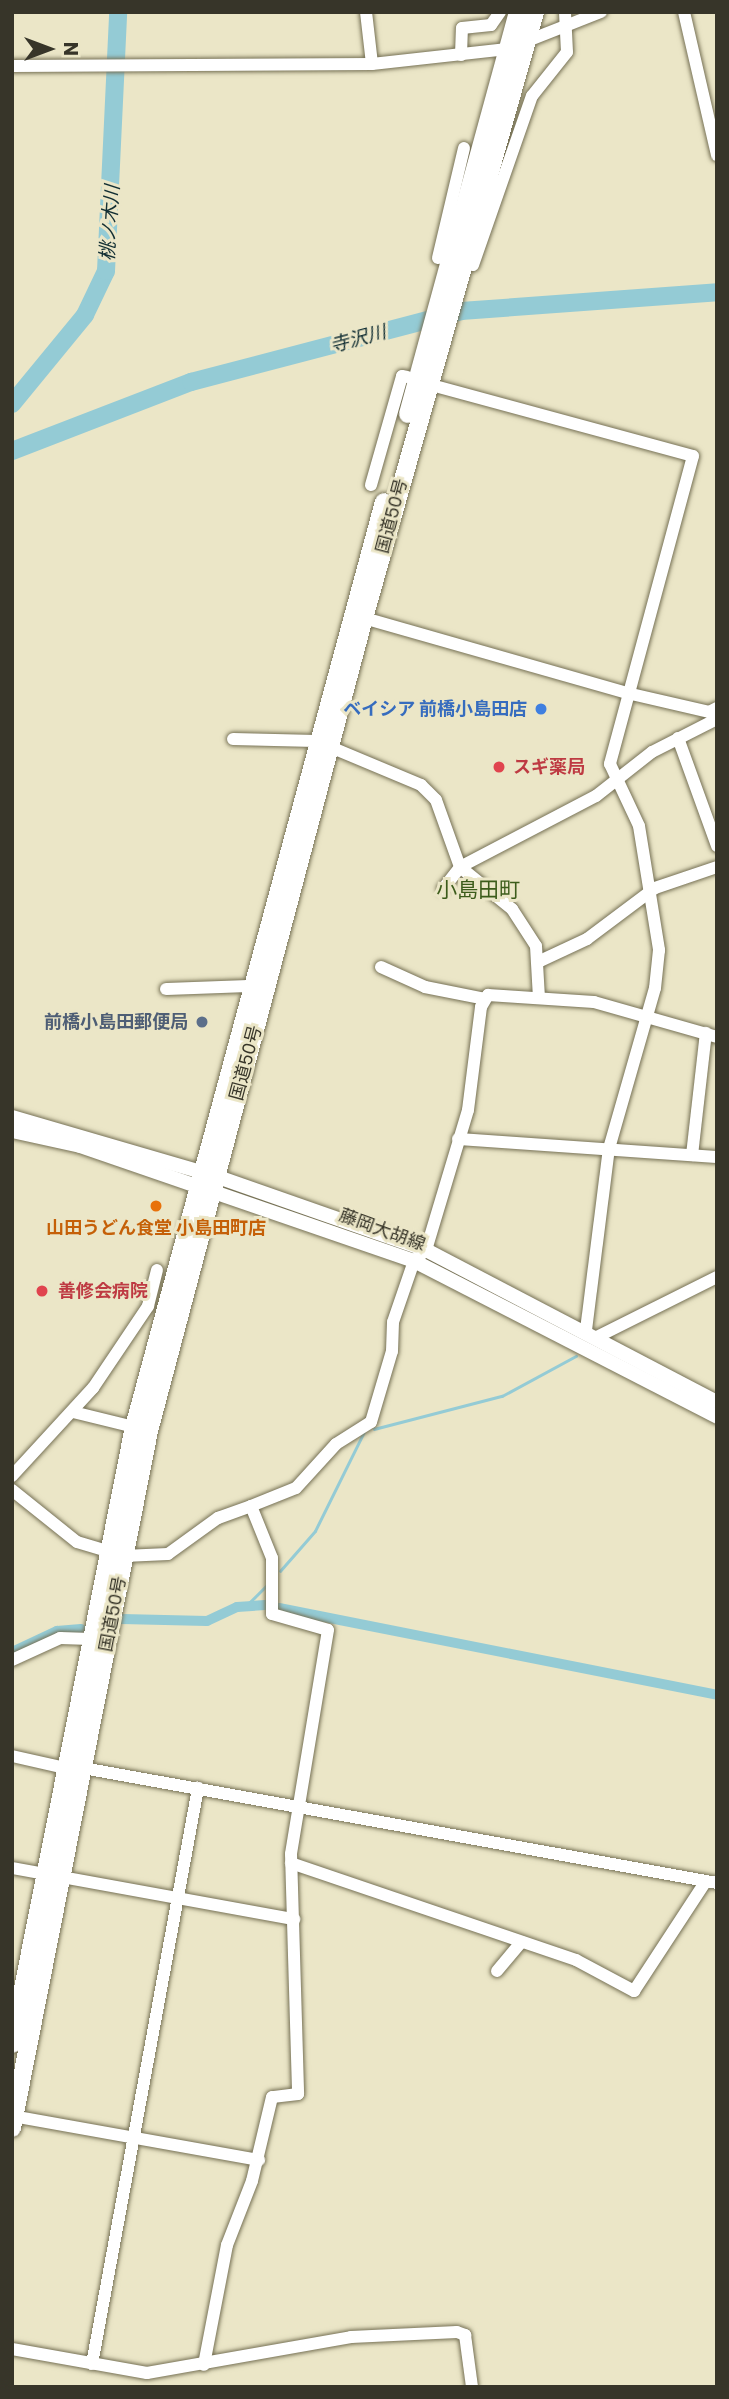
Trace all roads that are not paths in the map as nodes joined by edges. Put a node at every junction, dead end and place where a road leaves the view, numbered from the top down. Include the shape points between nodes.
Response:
1 (366, 12) edge
2 (500, 12) edge
3 (518, 12) edge
4 (536, 12) edge
5 (565, 12) edge
6 (601, 12) edge
7 (684, 12) edge
8 (568, 29) junction
9 (527, 44) junction
10 (507, 49) junction
11 (461, 55) junction
12 (372, 64) junction
13 (12, 66) edge
14 (464, 148) dead end
15 (717, 155) edge
16 (439, 258) dead end
17 (473, 265) dead end
18 (445, 301) junction
19 (432, 346) junction
20 (407, 377) dead end
21 (439, 387) dead end
22 (371, 485) dead end
23 (364, 618) junction
24 (627, 693) junction
25 (717, 708) edge
26 (717, 719) edge
27 (678, 738) junction
28 (233, 739) dead end
29 (324, 743) junction
30 (619, 779) junction
31 (717, 846) edge
32 (460, 867) junction
33 (717, 867) edge
34 (443, 889) dead end
35 (651, 893) junction
36 (540, 961) junction
37 (382, 967) dead end
38 (248, 986) junction
39 (166, 989) dead end
40 (539, 998) junction
41 (485, 999) junction
42 (647, 1015) junction
43 (711, 1035) edge
44 (12, 1117) edge
45 (12, 1131) edge
46 (458, 1139) junction
47 (609, 1149) junction
48 (692, 1155) junction
49 (717, 1157) edge
50 (205, 1180) junction
51 (426, 1250) junction
52 (414, 1261) junction
53 (157, 1270) dead end
54 (717, 1277) edge
55 (591, 1334) junction
56 (717, 1402) edge
57 (73, 1412) junction
58 (717, 1417) edge
59 (134, 1427) junction
60 (12, 1476) edge
61 (12, 1490) edge
62 (251, 1506) junction
63 (116, 1555) junction
64 (91, 1639) junction
65 (12, 1660) edge
66 (12, 1756) edge
67 (74, 1768) junction
68 (198, 1788) junction
69 (297, 1808) junction
70 (291, 1863) junction
71 (12, 1868) edge
72 (53, 1875) junction
73 (711, 1882) edge
74 (178, 1898) junction
75 (294, 1919) junction
76 (521, 1942) junction
77 (498, 1971) dead end
78 (12, 2044) edge
79 (13, 2120) edge
80 (133, 2136) junction
81 (258, 2160) junction
82 (12, 2349) edge
83 (92, 2364) junction
84 (204, 2365) junction
85 (472, 2387) edge

1 - 12 street
2 - 11 street via 491,24 462,28
3 - 10 highway, 国道50号
4 - 9 highway, 国道50号
5 - 8 street
6 - 8 street
7 - 15 street
8 - 9 street
8 - 17 street via 565,58 541,78 532,96
9 - 10 street
9 - 18 highway, 国道50号
10 - 11 street
10 - 18 highway, 国道50号
11 - 12 street
12 - 13 street via 72,62
14 - 16 street
18 - 19 highway, 国道50号
19 - 23 highway, 国道50号
19 - 29 highway, 国道50号
20 - 22 street via 402,376
21 - 24 street via 693,456
23 - 24 street
23 - 29 highway, 国道50号
24 - 25 street via 709,712
24 - 30 street via 610,764
26 - 27 street
27 - 30 street
27 - 31 street
28 - 29 street
29 - 32 street via 421,785 436,800
29 - 38 highway, 国道50号
29 - 50 highway, 国道50号
30 - 32 street via 493,855
30 - 35 street via 639,826
32 - 34 street
32 - 36 street via 512,909
33 - 35 street
35 - 36 street via 587,939
35 - 42 street via 659,950
36 - 40 street
37 - 41 street via 425,987
38 - 39 street
38 - 50 highway, 国道50号
40 - 41 street
40 - 42 street via 594,1002
41 - 46 street
42 - 43 street
42 - 47 street
43 - 48 street
44 - 50 main road, 藤岡大胡線
45 - 50 main road, 藤岡大胡線
46 - 47 street
46 - 51 street
47 - 48 street
47 - 55 street
48 - 49 street
50 - 51 main road, 藤岡大胡線
50 - 52 main road, 藤岡大胡線
50 - 59 highway, 国道50号
50 - 63 highway, 国道50号 via 149,1432
51 - 52 street
51 - 55 main road, 藤岡大胡線
52 - 58 main road, 藤岡大胡線
52 - 62 street via 393,1322 392,1351 371,1422 336,1444 296,1488
53 - 57 street via 148,1306
54 - 55 street
55 - 56 main road, 藤岡大胡線
57 - 59 street
57 - 60 street
59 - 63 highway, 国道50号
61 - 63 street via 77,1542
62 - 63 street via 218,1518 168,1554
62 - 69 street via 272,1558 272,1615 328,1630
63 - 64 highway, 国道50号
63 - 67 highway, 国道50号
64 - 65 street via 60,1638
64 - 67 highway, 国道50号
66 - 67 street
67 - 68 street
67 - 72 highway, 国道50号
68 - 69 street
68 - 74 street
69 - 70 street
69 - 73 street
70 - 75 street
70 - 76 street
71 - 72 street
72 - 74 street
72 - 78 highway, 国道50号
72 - 79 highway, 国道50号
73 - 76 street via 634,1991 576,1960
74 - 75 street
74 - 80 street
75 - 81 street via 298,2094 272,2097
76 - 77 street
79 - 80 street
80 - 81 street
80 - 83 street
81 - 84 street via 227,2245
82 - 83 street
83 - 84 street via 142,2373
84 - 85 street via 347,2337 457,2332 465,2335

